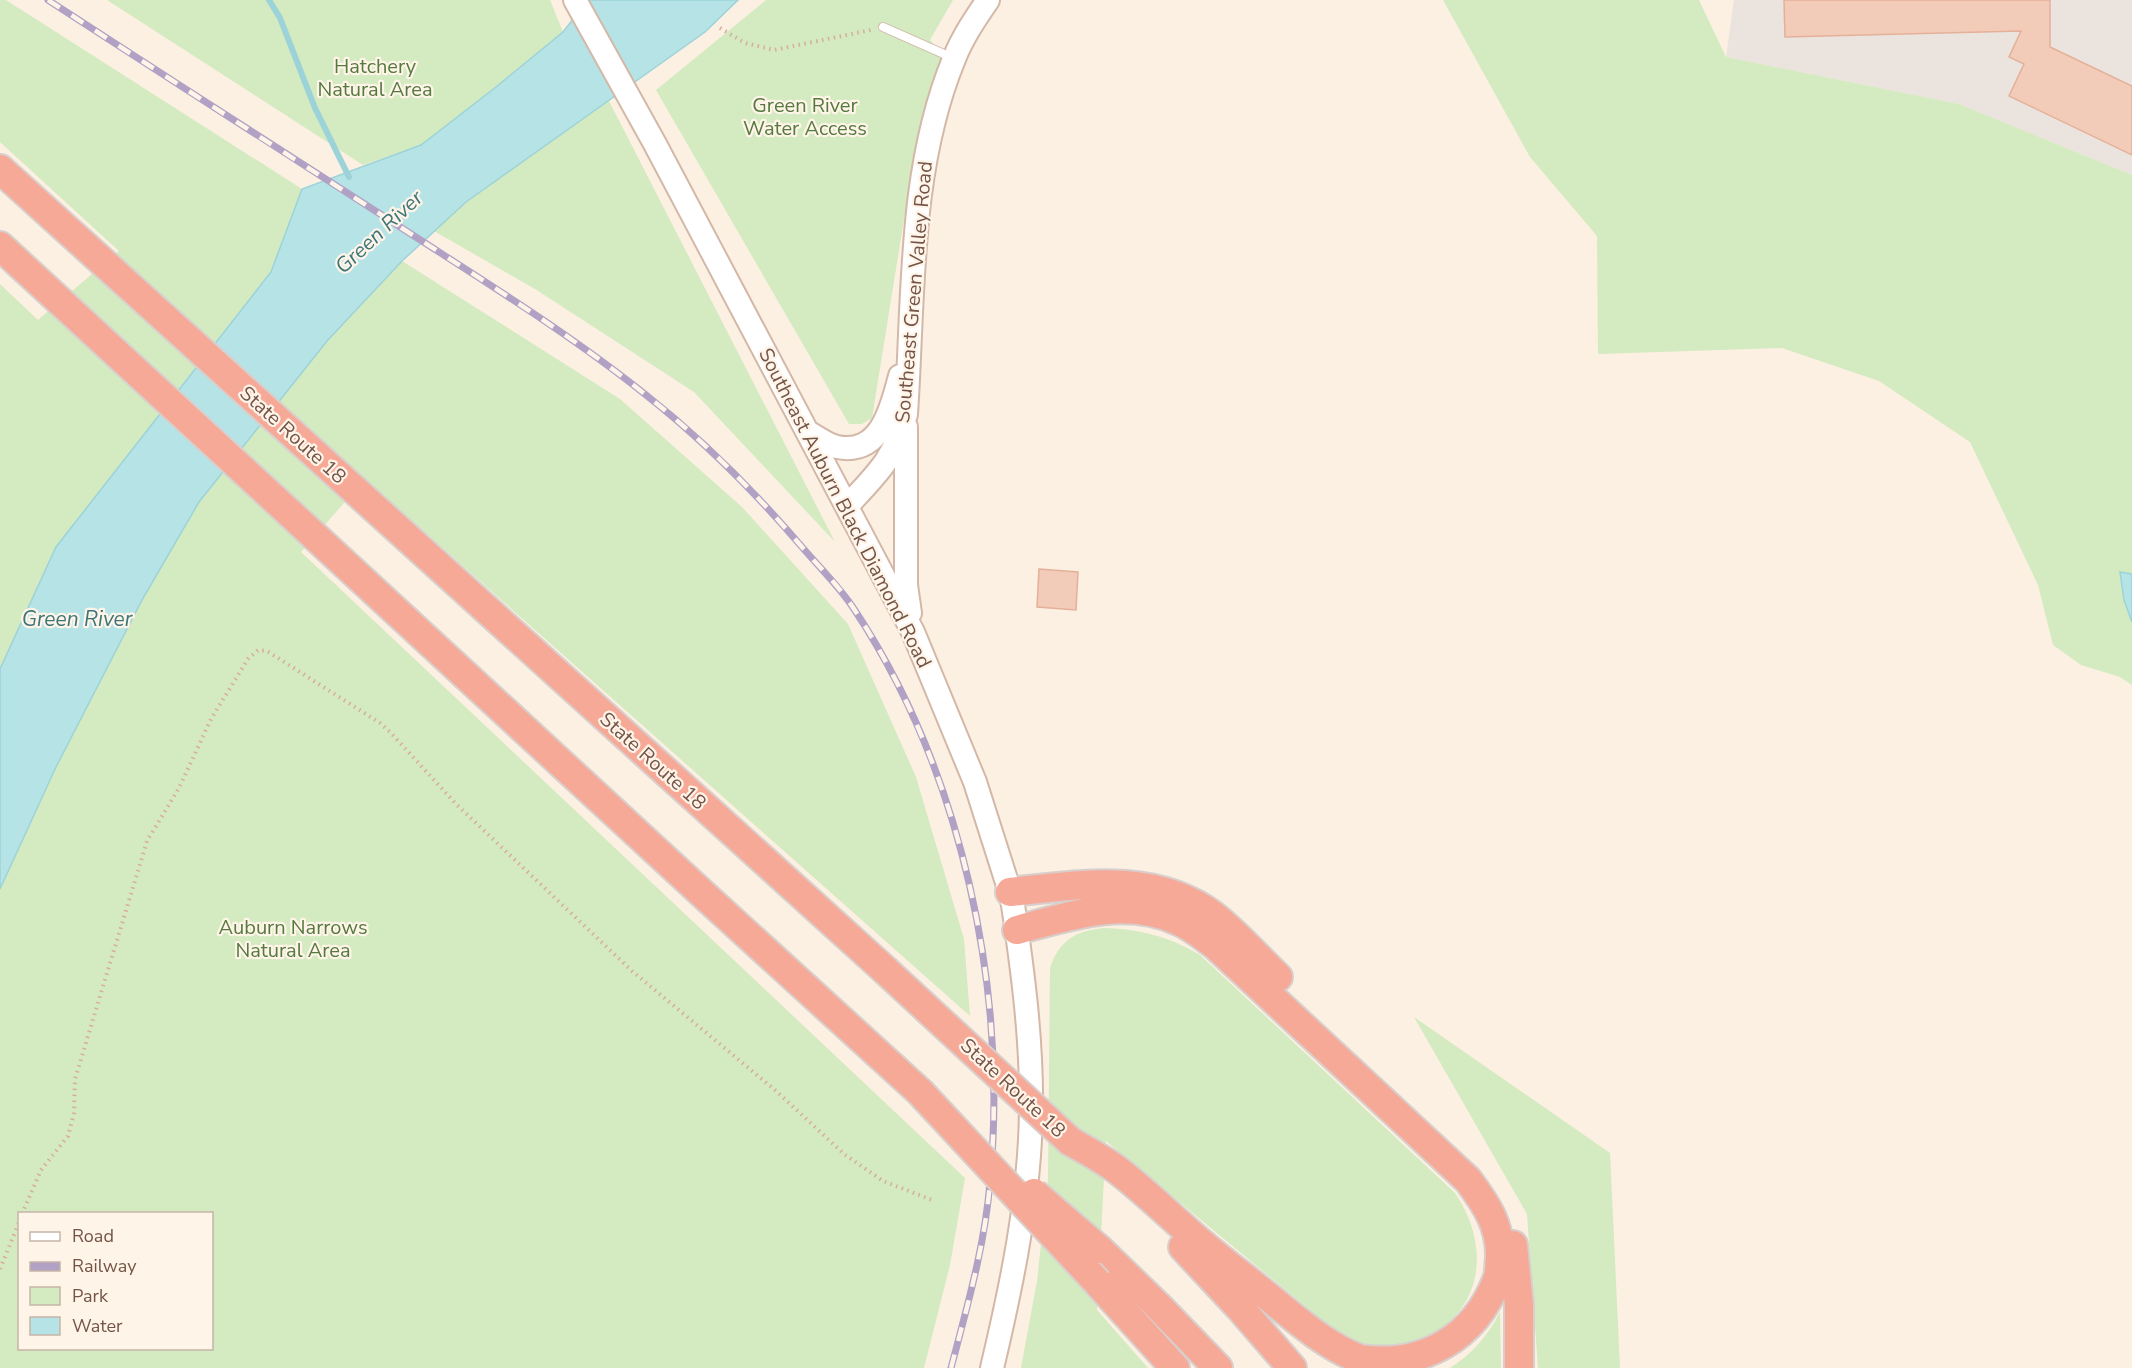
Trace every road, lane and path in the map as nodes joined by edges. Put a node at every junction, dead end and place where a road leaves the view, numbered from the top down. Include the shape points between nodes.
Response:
1 (575, 0) edge
2 (988, 0) edge
3 (883, 27) joint
4 (720, 28) dead end
5 (954, 58) junction
6 (0, 169) edge
7 (0, 246) edge
8 (911, 316) junction
9 (906, 414) junction
10 (808, 432) junction
11 (847, 506) junction
12 (913, 632) junction
13 (1010, 892) junction
14 (1017, 930) junction
15 (920, 1092) junction
16 (1120, 1180) junction
17 (932, 1200) dead end
18 (23, 1212) edge
19 (18, 1225) edge
20 (0, 1269) edge
21 (992, 1368) edge
22 (1175, 1368) edge
23 (1218, 1368) edge
24 (1292, 1368) edge
25 (1519, 1368) edge

1 - 10 main road, Southeast Auburn Black Diamond Road
2 - 5 main road, Southeast Green Valley Road
3 - 4 path via 774,50 745,44
3 - 5 lane
5 - 8 main road, Southeast Green Valley Road via 940,97 922,180
6 - 16 highway, State Route 18, bridge via 1070,1141
7 - 15 highway
8 - 9 main road, Southeast Green Valley Road
8 - 10 main road via 886,423 870,441 851,447 836,447
9 - 11 main road, Southeast Green Valley Road via 900,439 889,459
9 - 12 main road via 906,585
10 - 11 main road, Southeast Auburn Black Diamond Road
11 - 12 main road, Southeast Auburn Black Diamond Road
12 - 13 main road, Southeast Auburn Black Diamond Road via 975,782
13 - 14 main road, Southeast Auburn Black Diamond Road
13 - 25 highway via 1125,884 1166,890 1215,916 1456,1147 1496,1195 1515,1255 1520,1305
14 - 16 highway via 1088,912 1134,909 1176,920 1196,931 1468,1180 1497,1228 1499,1274 1475,1321 1448,1348 1413,1363 1361,1359 1314,1333
14 - 21 main road, Southeast Auburn Black Diamond Road via 1026,991 1031,1110 1023,1215
15 - 22 highway, bridge
15 - 23 highway, bridge via 1099,1249
16 - 24 highway
17 - 18 path via 883,1181 844,1154 775,1090 624,963 456,804 386,728 267,651 258,650 248,659 211,719 179,788 144,848 75,1079 74,1113 68,1136 41,1170
19 - 20 path

